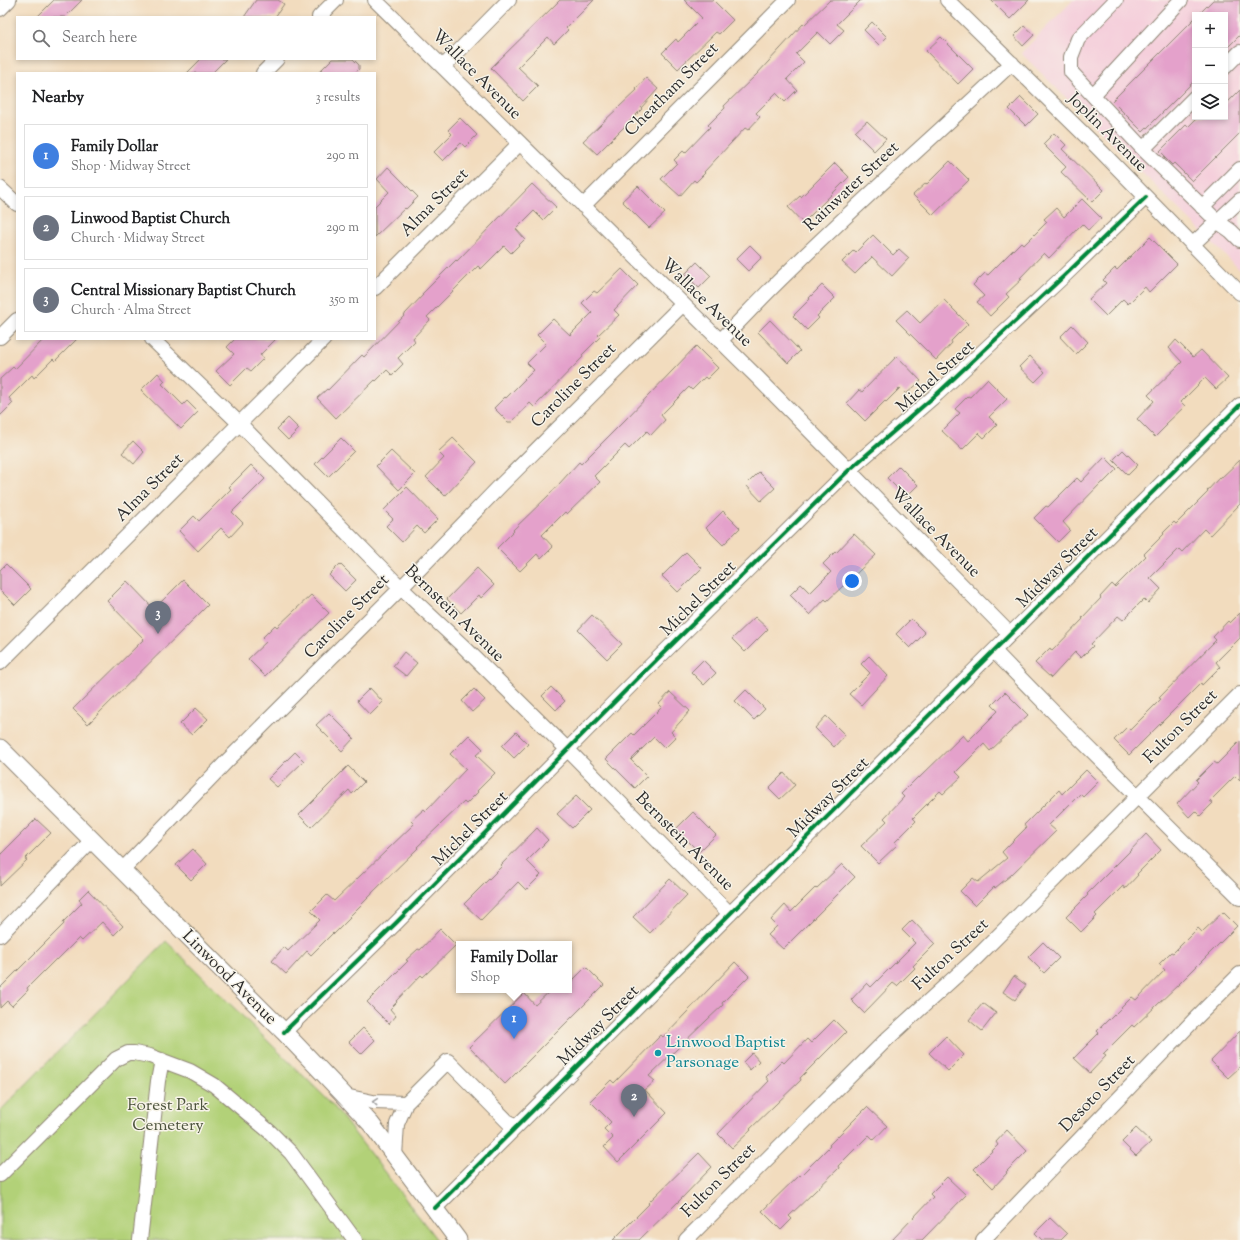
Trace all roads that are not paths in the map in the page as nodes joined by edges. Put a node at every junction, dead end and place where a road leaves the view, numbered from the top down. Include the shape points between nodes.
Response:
1 (9, 0) edge
2 (336, 0) edge
3 (375, 0) edge
4 (509, 0) edge
5 (788, 0) edge
6 (947, 0) edge
7 (1116, 0) edge
8 (1181, 0) edge
9 (0, 9) edge
10 (320, 16) edge
11 (1240, 52) edge
12 (276, 60) edge
13 (1012, 63) junction
14 (1228, 64) edge
15 (443, 67) junction
16 (264, 72) edge
17 (1093, 95) junction
18 (1192, 100) edge
19 (520, 143) junction
20 (1143, 149) junction
21 (1240, 169) edge
22 (0, 188) edge
23 (1146, 197) junction
24 (1240, 200) edge
25 (16, 203) edge
26 (583, 206) junction
27 (1202, 207) junction
28 (1218, 222) junction
29 (1240, 240) edge
30 (1192, 245) junction
31 (376, 287) edge
32 (1240, 293) edge
33 (682, 305) junction
34 (16, 321) edge
35 (0, 337) edge
36 (153, 340) edge
37 (323, 340) edge
38 (720, 341) junction
39 (1240, 405) edge
40 (240, 424) junction
41 (848, 470) junction
42 (401, 588) junction
43 (1010, 634) junction
44 (994, 651) junction
45 (0, 663) edge
46 (1240, 694) edge
47 (0, 748) edge
48 (567, 749) junction
49 (1138, 797) junction
50 (92, 840) junction
51 (122, 870) junction
52 (1240, 898) edge
53 (730, 914) junction
54 (0, 935) edge
55 (1239, 977) edge
56 (284, 1032) junction
57 (162, 1060) junction
58 (345, 1096) junction
59 (406, 1103) junction
60 (514, 1128) junction
61 (396, 1156) junction
62 (0, 1175) edge
63 (435, 1208) junction
64 (140, 1240) edge
65 (355, 1240) edge
66 (458, 1240) edge
67 (686, 1240) edge
68 (983, 1240) edge

1 - 9 street
2 - 10 street
3 - 15 street, Wallace Avenue
4 - 15 street
5 - 26 street, Cheatham Street
6 - 13 street, Joplin Avenue
7 - 17 street via 1078,39 1071,57 1071,72
8 - 17 street
11 - 14 street
12 - 16 street
13 - 23 street, Joplin Avenue
13 - 38 street, Rainwater Street via 785,274
15 - 19 street, Wallace Avenue
17 - 20 street
18 - 20 street
19 - 26 street, Wallace Avenue
19 - 31 street, Alma Street
20 - 27 street
21 - 27 street
22 - 25 street
23 - 30 street, Joplin Avenue
23 - 41 street, Michel Street via 937,394
24 - 28 street
26 - 33 street, Wallace Avenue
27 - 28 street
28 - 29 street
28 - 30 street
30 - 32 street, Joplin Avenue
33 - 38 street, Wallace Avenue
33 - 42 street, Caroline Street
34 - 35 street
36 - 40 street, Bernstein Avenue
37 - 40 street, Alma Street
38 - 41 street, Wallace Avenue
39 - 43 street, Midway Street
40 - 42 street, Bernstein Avenue
40 - 45 street, Alma Street
41 - 43 street, Wallace Avenue
41 - 48 street, Michel Street
42 - 48 street, Bernstein Avenue
42 - 51 street, Caroline Street via 228,760
43 - 44 street, Midway Street
44 - 49 street
44 - 53 street, Midway Street
46 - 49 street, Fulton Street
47 - 50 main road, Linwood Avenue
48 - 53 street, Bernstein Avenue
48 - 56 street, Michel Street
49 - 52 street
49 - 67 street, Fulton Street via 977,957 887,1039
50 - 51 main road, Linwood Avenue
50 - 54 street
51 - 56 main road, Linwood Avenue
53 - 60 street, Midway Street
55 - 68 street, Desoto Street
56 - 58 main road, Linwood Avenue
57 - 62 street via 134,1053 121,1055
57 - 64 street
57 - 65 street via 206,1080 277,1138 301,1165
59 -> 58 street via 373,1102
58 - 61 main road, Linwood Avenue
59 - 60 street via 448,1061
59 - 61 street via 397,1124
60 - 63 street, Midway Street
61 - 63 main road, Linwood Avenue
63 - 66 main road, Linwood Avenue

